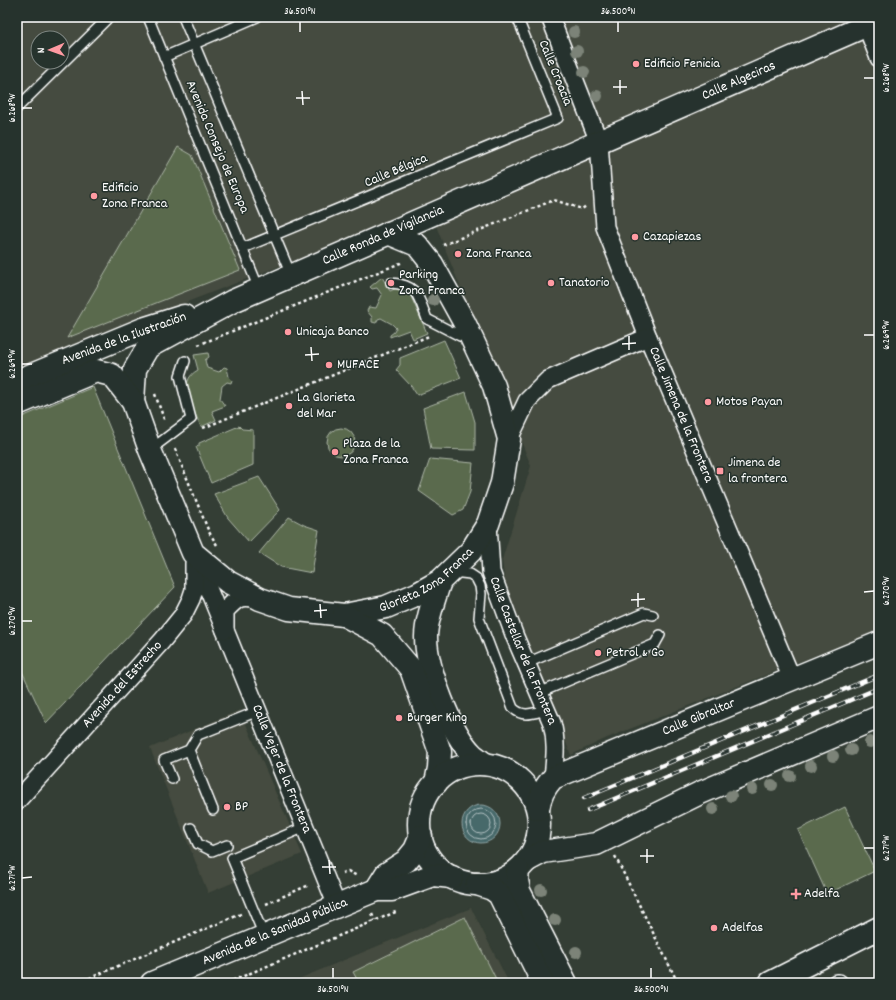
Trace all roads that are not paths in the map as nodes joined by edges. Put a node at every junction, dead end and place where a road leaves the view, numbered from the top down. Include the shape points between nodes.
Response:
1 (109, 17) edge
2 (148, 17) edge
3 (183, 17) edge
4 (257, 17) edge
5 (517, 17) edge
6 (550, 17) edge
7 (869, 21) edge
8 (194, 44) junction
9 (164, 57) junction
10 (879, 58) edge
11 (17, 108) edge
12 (558, 118) joint
13 (599, 142) junction
14 (388, 233) junction
15 (275, 236) junction
16 (243, 248) junction
17 (291, 275) junction
18 (391, 283) dead end
19 (259, 289) junction
20 (233, 301) junction
21 (470, 337) junction
22 (648, 337) junction
23 (185, 361) dead end
24 (17, 381) edge
25 (133, 402) junction
26 (17, 404) edge
27 (509, 439) junction
28 (150, 450) junction
29 (488, 524) junction
30 (197, 556) junction
31 (443, 578) junction
32 (260, 599) junction
33 (344, 615) junction
34 (653, 615) dead end
35 (225, 632) junction
36 (660, 635) dead end
37 (879, 643) edge
38 (521, 653) junction
39 (792, 679) junction
40 (543, 703) junction
41 (258, 711) junction
42 (879, 717) edge
43 (189, 750) junction
44 (485, 764) junction
45 (553, 778) junction
46 (172, 779) dead end
47 (436, 783) junction
48 (24, 786) edge
49 (17, 801) edge
50 (213, 810) dead end
51 (539, 816) junction
52 (305, 827) junction
53 (191, 828) dead end
54 (420, 836) junction
55 (606, 838) junction
56 (232, 858) junction
57 (523, 865) junction
58 (452, 877) junction
59 (477, 884) junction
60 (376, 890) junction
61 (338, 906) junction
62 (879, 928) edge
63 (264, 936) junction
64 (152, 983) edge
65 (543, 983) edge
66 (566, 983) edge
67 (770, 983) edge

1 - 11 lane
2 - 9 lane, Avenida Consejo de Europa
3 - 8 lane, Avenida Consejo de Europa
4 - 8 lane
5 - 12 lane, Calle Croacia
6 - 13 street
7 - 10 street
7 - 13 main road, Calle Algeciras
8 - 9 lane
8 - 15 lane, Avenida Consejo de Europa
9 - 16 lane, Avenida Consejo de Europa
12 - 15 lane, Calle Bélgica
13 - 14 main road, Calle Ronda de Vigilancia
13 - 22 street, Calle Jimena de la Frontera via 605,227
14 - 17 main road, Calle Ronda de Vigilancia
14 - 21 main road, Glorieta Zona Franca via 417,245 424,253
15 - 16 lane, Calle Bélgica
15 - 17 lane, Avenida Consejo de Europa
16 - 19 lane, Avenida Consejo de Europa
17 - 19 main road, Calle Ronda de Vigilancia
18 - 21 lane via 405,284 416,293 427,319 460,336
19 - 20 main road, Calle Ronda de Vigilancia
20 - 24 main road, Avenida de la Ilustración via 142,329
20 - 25 main road, Calle Ronda de Vigilancia via 148,347 135,370
21 - 27 main road, Glorieta Zona Franca via 494,386
22 - 27 street via 548,380 527,401
22 - 39 street, Calle Jimena de la Frontera
23 - 28 lane via 180,376 191,419
25 - 26 main road, Avenida de la Ilustración via 112,375 96,371
25 - 28 main road, Glorieta Zona Franca
27 - 29 main road, Glorieta Zona Franca via 502,483
28 - 30 main road, Glorieta Zona Franca
29 - 31 main road, Glorieta Zona Franca via 471,552
29 - 38 street, Calle Castellar de la Frontera via 491,572
30 - 32 main road, Glorieta Zona Franca via 228,582
30 - 35 street, Calle Vejer de la Frontera
30 - 48 street, Avenida del Estrecho via 194,590 183,615 162,641
31 - 33 main road, Glorieta Zona Franca via 417,594 386,607
31 - 40 lane via 462,572 476,578 481,594 479,618 513,708 528,715 542,711
31 - 44 main road via 426,636 429,662 449,717 469,750
32 - 33 main road, Glorieta Zona Franca via 289,609
32 - 35 street, Calle Vejer de la Frontera via 243,596 234,602 225,611
33 - 47 main road via 382,635 411,669 440,752 440,768
34 - 38 lane via 644,613 582,643 534,660
35 - 41 street, Calle Vejer de la Frontera
36 - 40 lane via 655,644 592,666 546,690
37 - 39 main road, Calle Gibraltar
38 - 40 street, Calle Castellar de la Frontera
39 - 45 main road, Calle Gibraltar
40 - 45 street, Calle Castellar de la Frontera via 556,737
41 - 43 lane via 198,735
41 - 52 street, Calle Vejer de la Frontera
42 - 55 main road via 700,793
43 - 46 lane via 164,760
43 - 50 lane
44 - 47 main road via 466,765 454,769
44 - 51 main road via 505,769 516,776 526,786
45 - 51 main road via 539,798
47 - 54 main road via 421,809
48 - 49 street, Avenida del Estrecho
51 - 55 main road via 550,832 563,838
51 - 57 main road via 534,848
52 - 56 lane
52 - 61 street, Calle Vejer de la Frontera
53 - 56 lane via 198,844 212,851 225,841
54 - 58 main road via 432,860 440,870
54 - 60 main road via 415,850 406,861 386,874
55 - 57 main road via 582,848 542,852
56 - 63 lane
57 - 59 main road via 499,881
57 - 66 main road via 517,880 519,891
58 - 59 main road
58 - 60 main road, Avenida de la Sanidad Pública via 433,875 392,890
59 - 65 main road via 498,894
60 - 61 main road, Avenida de la Sanidad Pública
61 - 63 main road, Avenida de la Sanidad Pública
62 - 67 main road
63 - 64 main road, Avenida de la Sanidad Pública

